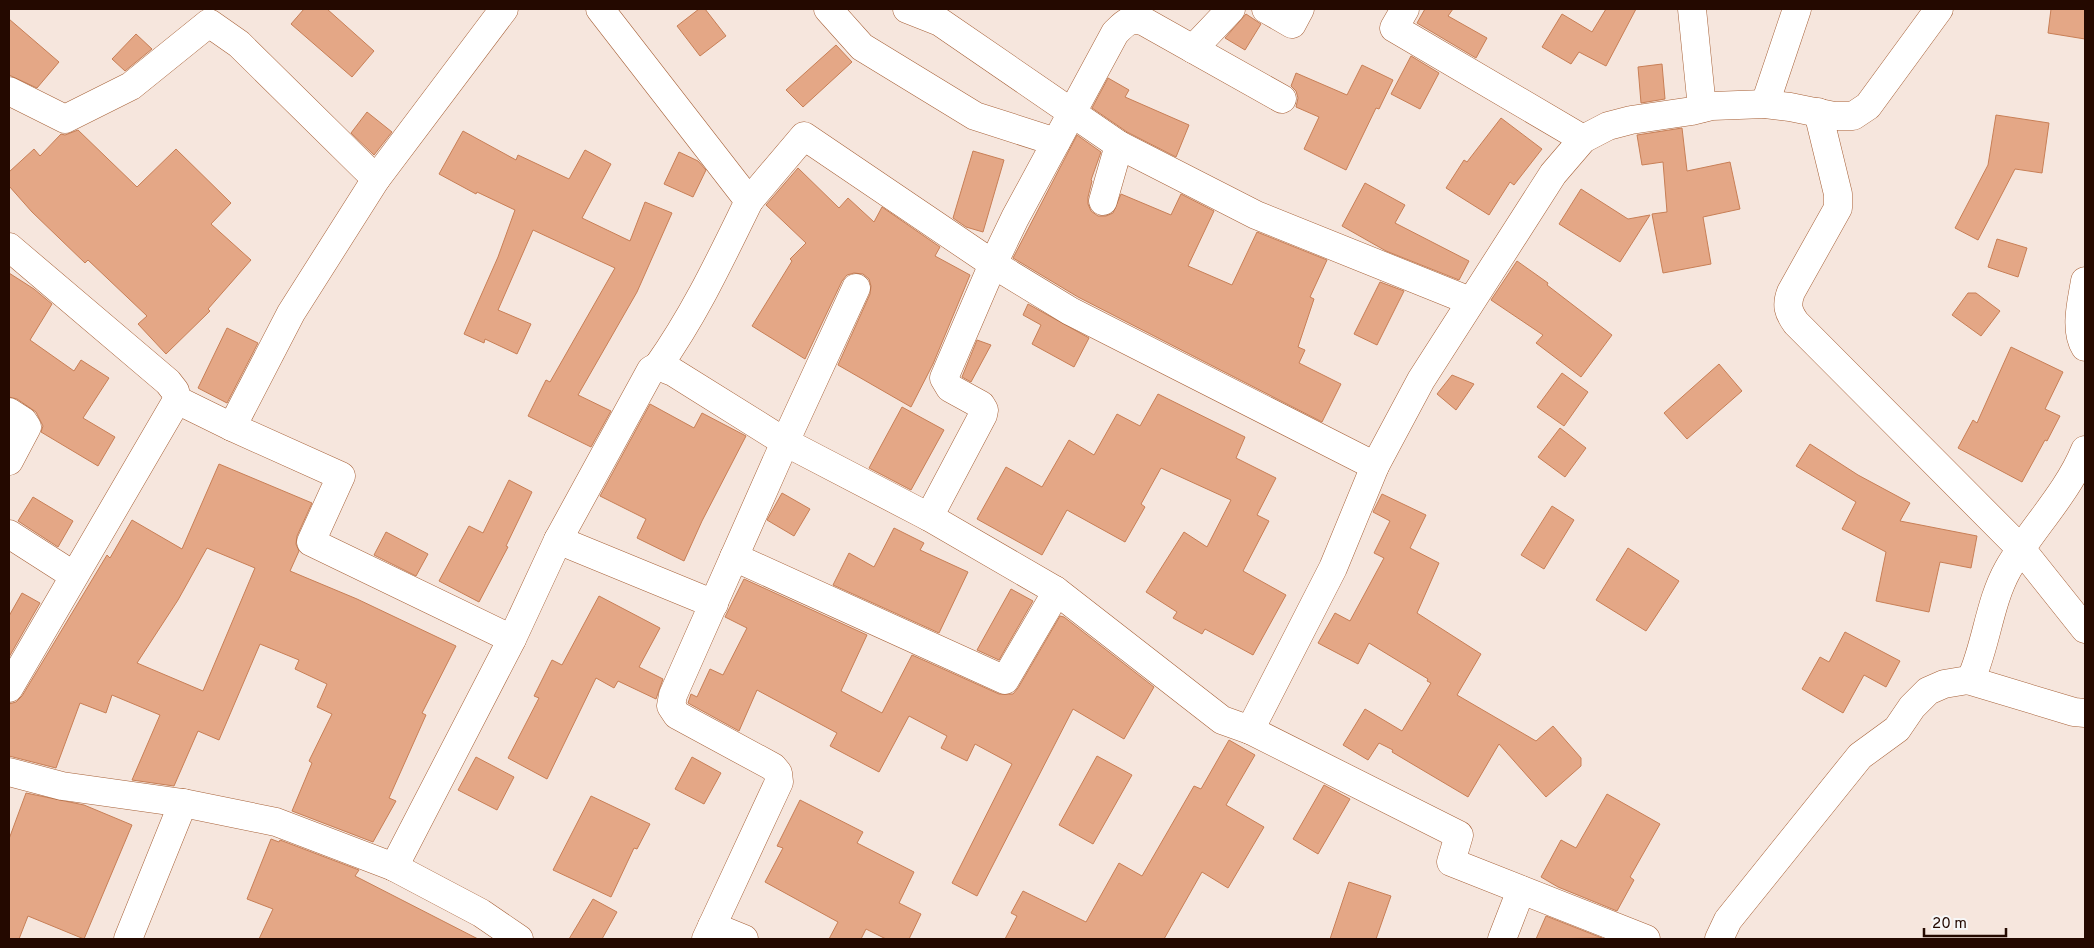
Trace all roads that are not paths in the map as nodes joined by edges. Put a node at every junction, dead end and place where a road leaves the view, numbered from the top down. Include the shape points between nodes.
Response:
1 (504, 9) edge
2 (600, 9) edge
3 (907, 9) edge
4 (1231, 9) edge
5 (1266, 9) edge
6 (1300, 9) edge
7 (1405, 9) edge
8 (1692, 9) edge
9 (1796, 9) edge
10 (1939, 9) edge
11 (830, 10) edge
12 (1126, 15) edge
13 (1193, 48) junction
14 (9, 91) edge
15 (1282, 99) dead end
16 (1765, 104) junction
17 (1702, 108) junction
18 (1818, 112) junction
19 (1071, 113) junction
20 (1583, 139) junction
21 (1056, 142) junction
22 (1119, 145) junction
23 (376, 180) junction
24 (749, 201) junction
25 (1103, 201) dead end
26 (9, 247) edge
27 (993, 264) junction
28 (2085, 281) edge
29 (856, 288) dead end
30 (1470, 301) junction
31 (2085, 347) edge
32 (658, 366) junction
33 (177, 400) junction
34 (9, 412) edge
35 (232, 427) junction
36 (786, 442) junction
37 (2085, 450) edge
38 (9, 461) edge
39 (1375, 466) junction
40 (929, 517) junction
41 (9, 534) edge
42 (558, 540) junction
43 (2022, 550) junction
44 (734, 557) junction
45 (73, 575) junction
46 (1055, 590) junction
47 (714, 604) junction
48 (2085, 629) edge
49 (512, 639) junction
50 (1968, 680) junction
51 (9, 688) edge
52 (2085, 713) edge
53 (1250, 730) junction
54 (9, 772) edge
55 (184, 803) junction
56 (394, 867) junction
57 (1521, 890) junction
58 (709, 932) edge
59 (135, 937) edge
60 (519, 939) edge
61 (744, 939) edge
62 (1502, 939) edge
63 (1646, 939) edge
64 (1719, 939) edge

1 - 23 street
2 - 24 street
3 - 19 street via 940,22
4 - 13 street
5 - 6 street via 1292,24
7 - 20 street via 1394,28
8 - 17 street
9 - 16 street
10 - 18 street via 1868,106 1853,116
11 - 21 street via 862,47 975,116
12 - 13 street via 1146,22
12 - 19 street
13 - 15 street
14 - 23 street via 65,119 131,86 209,23 239,44
16 - 17 street
16 - 18 street
17 - 20 street via 1631,120 1608,126
18 - 43 street via 1838,194 1838,208 1791,292 1787,301 1788,312
19 - 21 street
19 - 22 street
20 - 30 street via 1553,174
21 - 27 street
22 - 25 street
22 - 30 street via 1256,215
23 - 35 street via 291,313
24 - 27 street via 804,136
24 - 32 street via 682,333
26 - 33 street via 168,382 176,391
27 - 39 street via 1070,311
27 - 40 street via 944,378 950,388 981,405 983,415
28 - 31 street via 2080,307
29 - 36 street
30 - 39 street via 1420,380
32 - 36 street
32 - 42 street via 652,370
33 - 35 street
33 - 45 street
34 - 38 street via 26,426
35 - 49 street via 341,476 311,542
36 - 40 street
36 - 44 street
37 - 43 street via 2068,483
39 - 53 street via 1332,568
40 - 46 street
41 - 45 street
42 - 47 street
42 - 49 street
43 - 48 street
43 - 50 street via 2008,569 1998,593 1977,664
44 - 46 street via 1005,680
44 - 47 street
45 - 51 street
46 - 53 street via 1222,720
47 - 58 street via 671,706 685,720 773,767 778,773 778,782
49 - 56 street
50 - 52 street
50 - 64 street via 1944,684 1928,691 1912,706 1897,729 1860,756 1728,920
53 - 57 street via 1459,835 1452,862
54 - 55 street via 62,786
55 - 56 street via 276,822
55 - 59 street
56 - 60 street via 481,913
57 - 62 street
57 - 63 street
58 - 61 street

